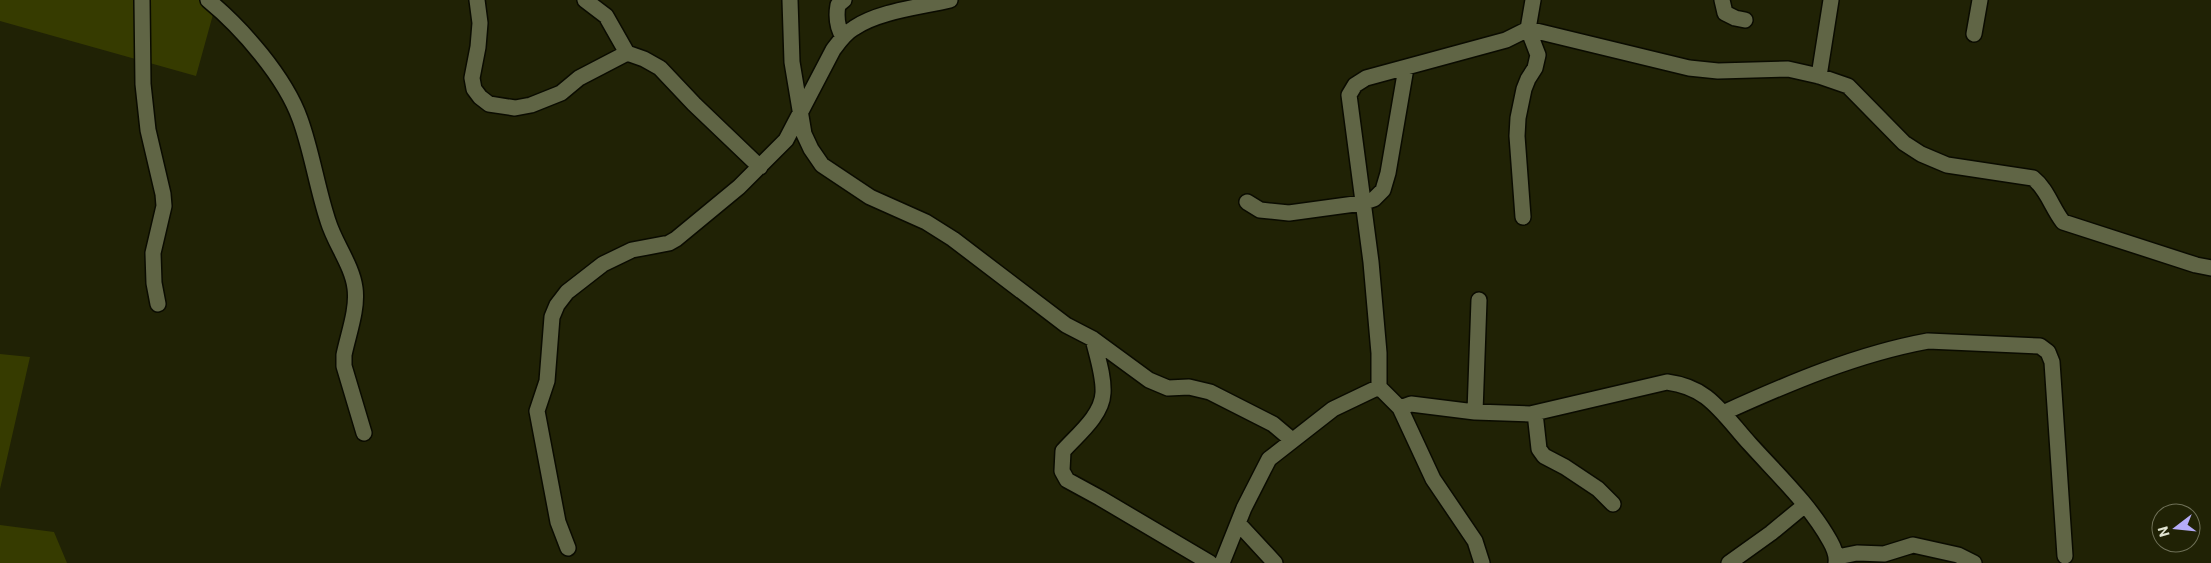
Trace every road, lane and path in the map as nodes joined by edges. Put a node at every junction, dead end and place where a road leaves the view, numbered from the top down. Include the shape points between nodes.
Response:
1 (142, 0) edge
2 (208, 0) edge
3 (477, 0) edge
4 (584, 0) edge
5 (790, 0) edge
6 (844, 0) edge
7 (950, 0) edge
8 (1533, 0) edge
9 (1722, 0) edge
10 (1831, 0) edge
11 (1980, 0) edge
12 (1745, 20) dead end
13 (1528, 29) junction
14 (1974, 34) dead end
15 (842, 37) junction
16 (627, 53) junction
17 (1406, 68) junction
18 (1819, 76) junction
19 (802, 112) junction
20 (760, 166) junction
21 (1247, 202) dead end
22 (1362, 203) junction
23 (1523, 218) dead end
24 (2211, 268) edge
25 (1479, 300) dead end
26 (158, 304) dead end
27 (1092, 339) junction
28 (1379, 387) junction
29 (1400, 408) junction
30 (1475, 412) junction
31 (1535, 413) junction
32 (1723, 413) junction
33 (364, 433) dead end
34 (1292, 440) junction
35 (1613, 504) dead end
36 (1805, 505) junction
37 (1238, 523) junction
38 (568, 548) dead end
39 (2065, 556) dead end
40 (1836, 560) edge
41 (1210, 563) edge
42 (1222, 563) edge
43 (1275, 563) edge
44 (1482, 563) edge
45 (1729, 563) edge
46 (1974, 563) edge

1 - 26 street via 143,84 164,206 154,253
2 - 33 street via 267,63 286,88 300,119 331,231 353,278 354,305 344,366
3 - 16 street via 480,23 472,78 474,89 489,104 514,108 531,105 561,93 579,78
4 - 16 street via 606,16
5 - 19 street via 792,62
6 - 15 street via 837,11
7 - 15 street via 866,21
8 - 13 street
9 - 12 street via 1725,13
10 - 18 street
11 - 14 street
13 - 17 street via 1506,40
13 - 18 street via 1689,68 1718,72 1788,69
13 - 23 street via 1538,55 1536,68 1524,89 1518,118
15 - 19 street
16 - 20 street via 660,68
17 - 22 street via 1386,181 1374,199
17 - 22 street via 1366,78 1355,85 1349,95
18 - 24 street via 1848,86 1904,142 1921,154 1947,165 2033,178 2042,185 2063,222
19 - 20 street via 786,140
19 - 27 street via 804,134 822,164 870,198 926,222 953,239 1066,325
20 - 38 street via 676,239 619,255 587,276 557,304 552,318 548,381 538,411 558,522
21 - 22 street via 1260,210 1288,214
22 - 28 street via 1371,262
25 - 30 street
27 - 34 street via 1149,380 1168,388 1189,387 1210,392 1273,424
27 - 41 street via 1103,394 1092,419 1062,451 1062,471 1067,480
28 - 29 street
28 - 34 street via 1334,409
29 - 30 street via 1411,404
29 - 44 street via 1433,479 1475,542
30 - 31 street
31 - 32 street via 1668,382 1695,390
31 - 35 street via 1539,449 1544,456 1598,489
32 - 36 street
32 - 39 street via 1822,370 1910,344 1928,341 2040,346 2048,352 2052,362
34 - 37 street via 1268,459
36 - 40 street via 1830,542
36 - 45 street
37 - 42 street
37 - 43 street
40 - 46 street via 1858,553 1884,554 1913,545 1958,555

